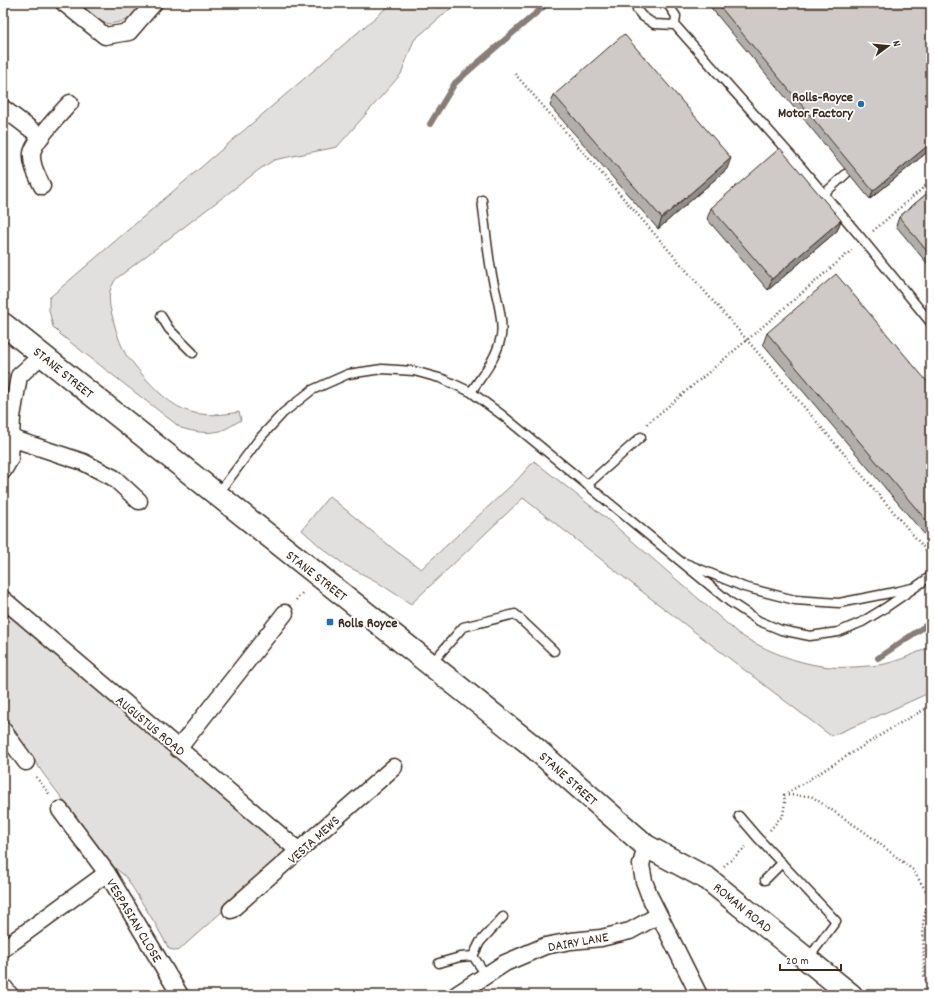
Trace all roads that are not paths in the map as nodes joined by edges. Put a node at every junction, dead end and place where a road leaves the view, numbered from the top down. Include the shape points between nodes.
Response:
1 (64, 3) edge
2 (154, 3) edge
3 (636, 3) edge
4 (668, 3) edge
5 (675, 25) junction
6 (70, 103) dead end
7 (3, 108) edge
8 (41, 137) junction
9 (848, 172) edge
10 (42, 186) dead end
11 (824, 194) junction
12 (482, 200) dead end
13 (161, 316) dead end
14 (931, 323) edge
15 (3, 324) edge
16 (193, 353) dead end
17 (42, 355) junction
18 (471, 392) junction
19 (641, 437) dead end
20 (11, 438) junction
21 (3, 471) edge
22 (587, 485) junction
23 (217, 495) junction
24 (139, 501) dead end
25 (677, 559) junction
26 (931, 576) edge
27 (918, 586) junction
28 (3, 600) edge
29 (285, 613) road end
30 (554, 651) dead end
31 (430, 664) junction
32 (3, 730) edge
33 (178, 749) junction
34 (26, 762) road end
35 (394, 767) dead end
36 (60, 810) road end
37 (739, 816) dead end
38 (646, 846) junction
39 (299, 851) junction
40 (782, 863) junction
41 (107, 873) junction
42 (765, 880) dead end
43 (231, 910) dead end
44 (659, 915) junction
45 (503, 917) dead end
46 (3, 949) edge
47 (473, 956) junction
48 (808, 960) junction
49 (439, 963) dead end
50 (486, 975) junction
51 (3, 986) edge
52 (10, 995) edge
53 (180, 995) edge
54 (456, 995) edge
55 (699, 995) edge
56 (851, 995) edge

1 - 2 street via 105,36 129,32
3 - 5 lane via 637,10 642,16 654,24
4 - 5 lane via 676,16
5 - 11 lane
6 - 8 street
7 - 8 street
8 - 10 street via 32,152 34,168
9 - 11 lane
11 - 14 lane
12 - 18 lane via 491,271 502,324 497,350
13 - 16 lane via 169,329
15 - 17 street, STANE STREET
17 - 20 street via 18,376
17 - 23 street, STANE STREET
18 - 22 lane
18 - 23 lane via 443,379 414,371 382,369 348,374 312,390 283,413 259,439
19 - 22 lane
20 - 21 street via 10,459
20 - 24 street via 83,462 114,478
22 - 25 lane
23 - 31 street, STANE STREET
25 - 27 lane via 744,587 795,600 839,603
25 - 27 lane via 730,602 759,621 781,630 810,636 838,632 862,622
26 - 27 lane
28 - 33 street, AUGUSTUS ROAD
29 - 33 street
30 - 31 lane via 515,614 463,627
31 - 38 street, STANE STREET via 529,743
32 - 34 street
33 - 39 street, AUGUSTUS ROAD
35 - 39 street, VESTA MEWS
36 - 41 street
37 - 40 lane
38 - 44 street via 641,865 644,881
38 - 48 street, ROMAN ROAD via 708,879
39 - 43 street, VESTA MEWS
40 - 42 lane
40 - 48 lane via 836,921
41 - 46 street, VESPASIAN CLOSE
41 - 53 street, VESPASIAN CLOSE
44 - 50 street, DAIRY LANE via 630,931 546,946 505,963
44 - 55 street
45 - 47 lane via 480,942
47 - 49 lane
47 - 50 lane
48 - 56 street, ROMAN ROAD
50 - 54 street, DAIRY LANE
51 - 52 street

